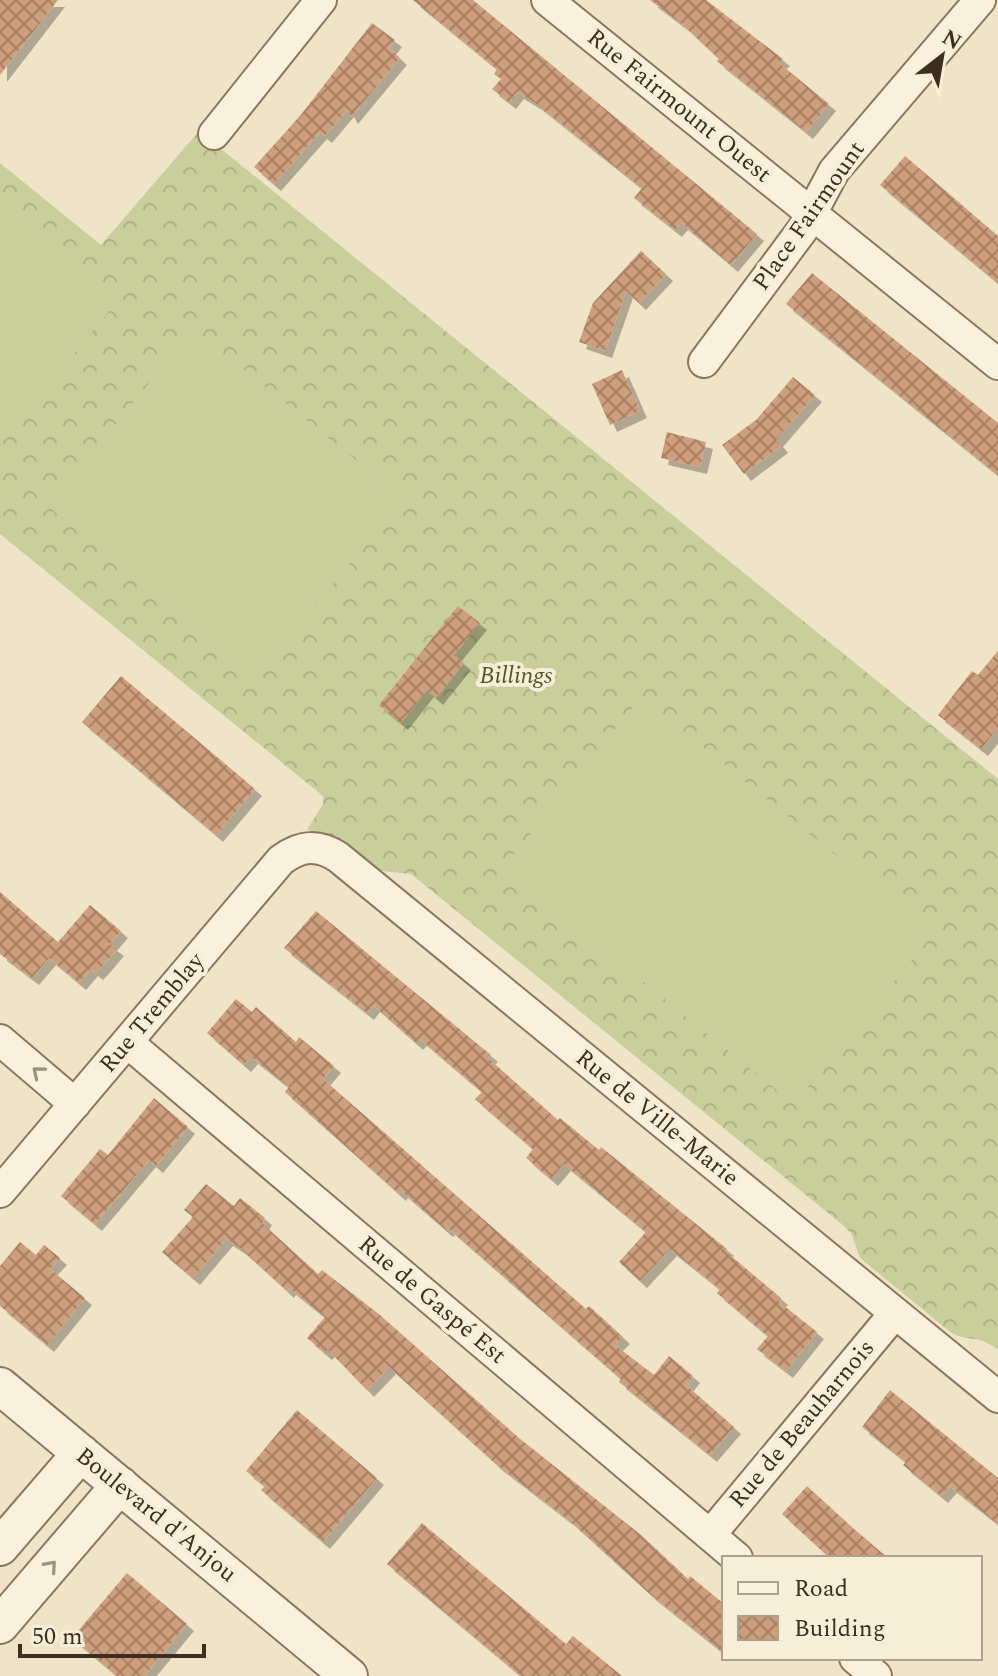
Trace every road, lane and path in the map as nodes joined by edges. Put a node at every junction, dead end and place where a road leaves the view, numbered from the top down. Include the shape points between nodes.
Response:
1 (321, 0) edge
2 (547, 0) edge
3 (980, 0) edge
4 (214, 134) dead end
5 (810, 212) junction
6 (704, 362) dead end
7 (998, 364) edge
8 (313, 847) joint
9 (0, 1040) edge
10 (127, 1042) junction
11 (75, 1104) junction
12 (0, 1192) edge
13 (895, 1313) junction
14 (0, 1386) edge
15 (998, 1397) edge
16 (81, 1453) junction
17 (120, 1485) junction
18 (710, 1535) junction
19 (0, 1547) edge
20 (735, 1556) edge
21 (0, 1625) edge
22 (857, 1660) edge
23 (349, 1676) edge
24 (876, 1676) edge

1 - 4 street
2 - 5 street, Rue Fairmount Ouest
3 - 5 street, Place Fairmount via 834,171
5 - 6 street, Place Fairmount via 803,229
5 - 7 street, Rue Fairmount Ouest
8 - 10 street, Rue Tremblay via 281,860
8 - 13 street, Rue de Ville-Marie via 338,857
11 -> 9 street
10 - 11 street, Rue Tremblay
10 - 18 street, Rue de Gaspé Est
11 - 12 street, Rue Tremblay
13 - 15 street, Rue de Ville-Marie
13 - 18 street, Rue de Beauharnois
14 - 16 street, Boulevard d'Anjou
16 - 17 street, Boulevard d'Anjou
16 - 19 street
21 -> 17 street
17 - 23 street, Boulevard d'Anjou
18 - 20 street, Rue de Gaspé Est
22 - 24 street

